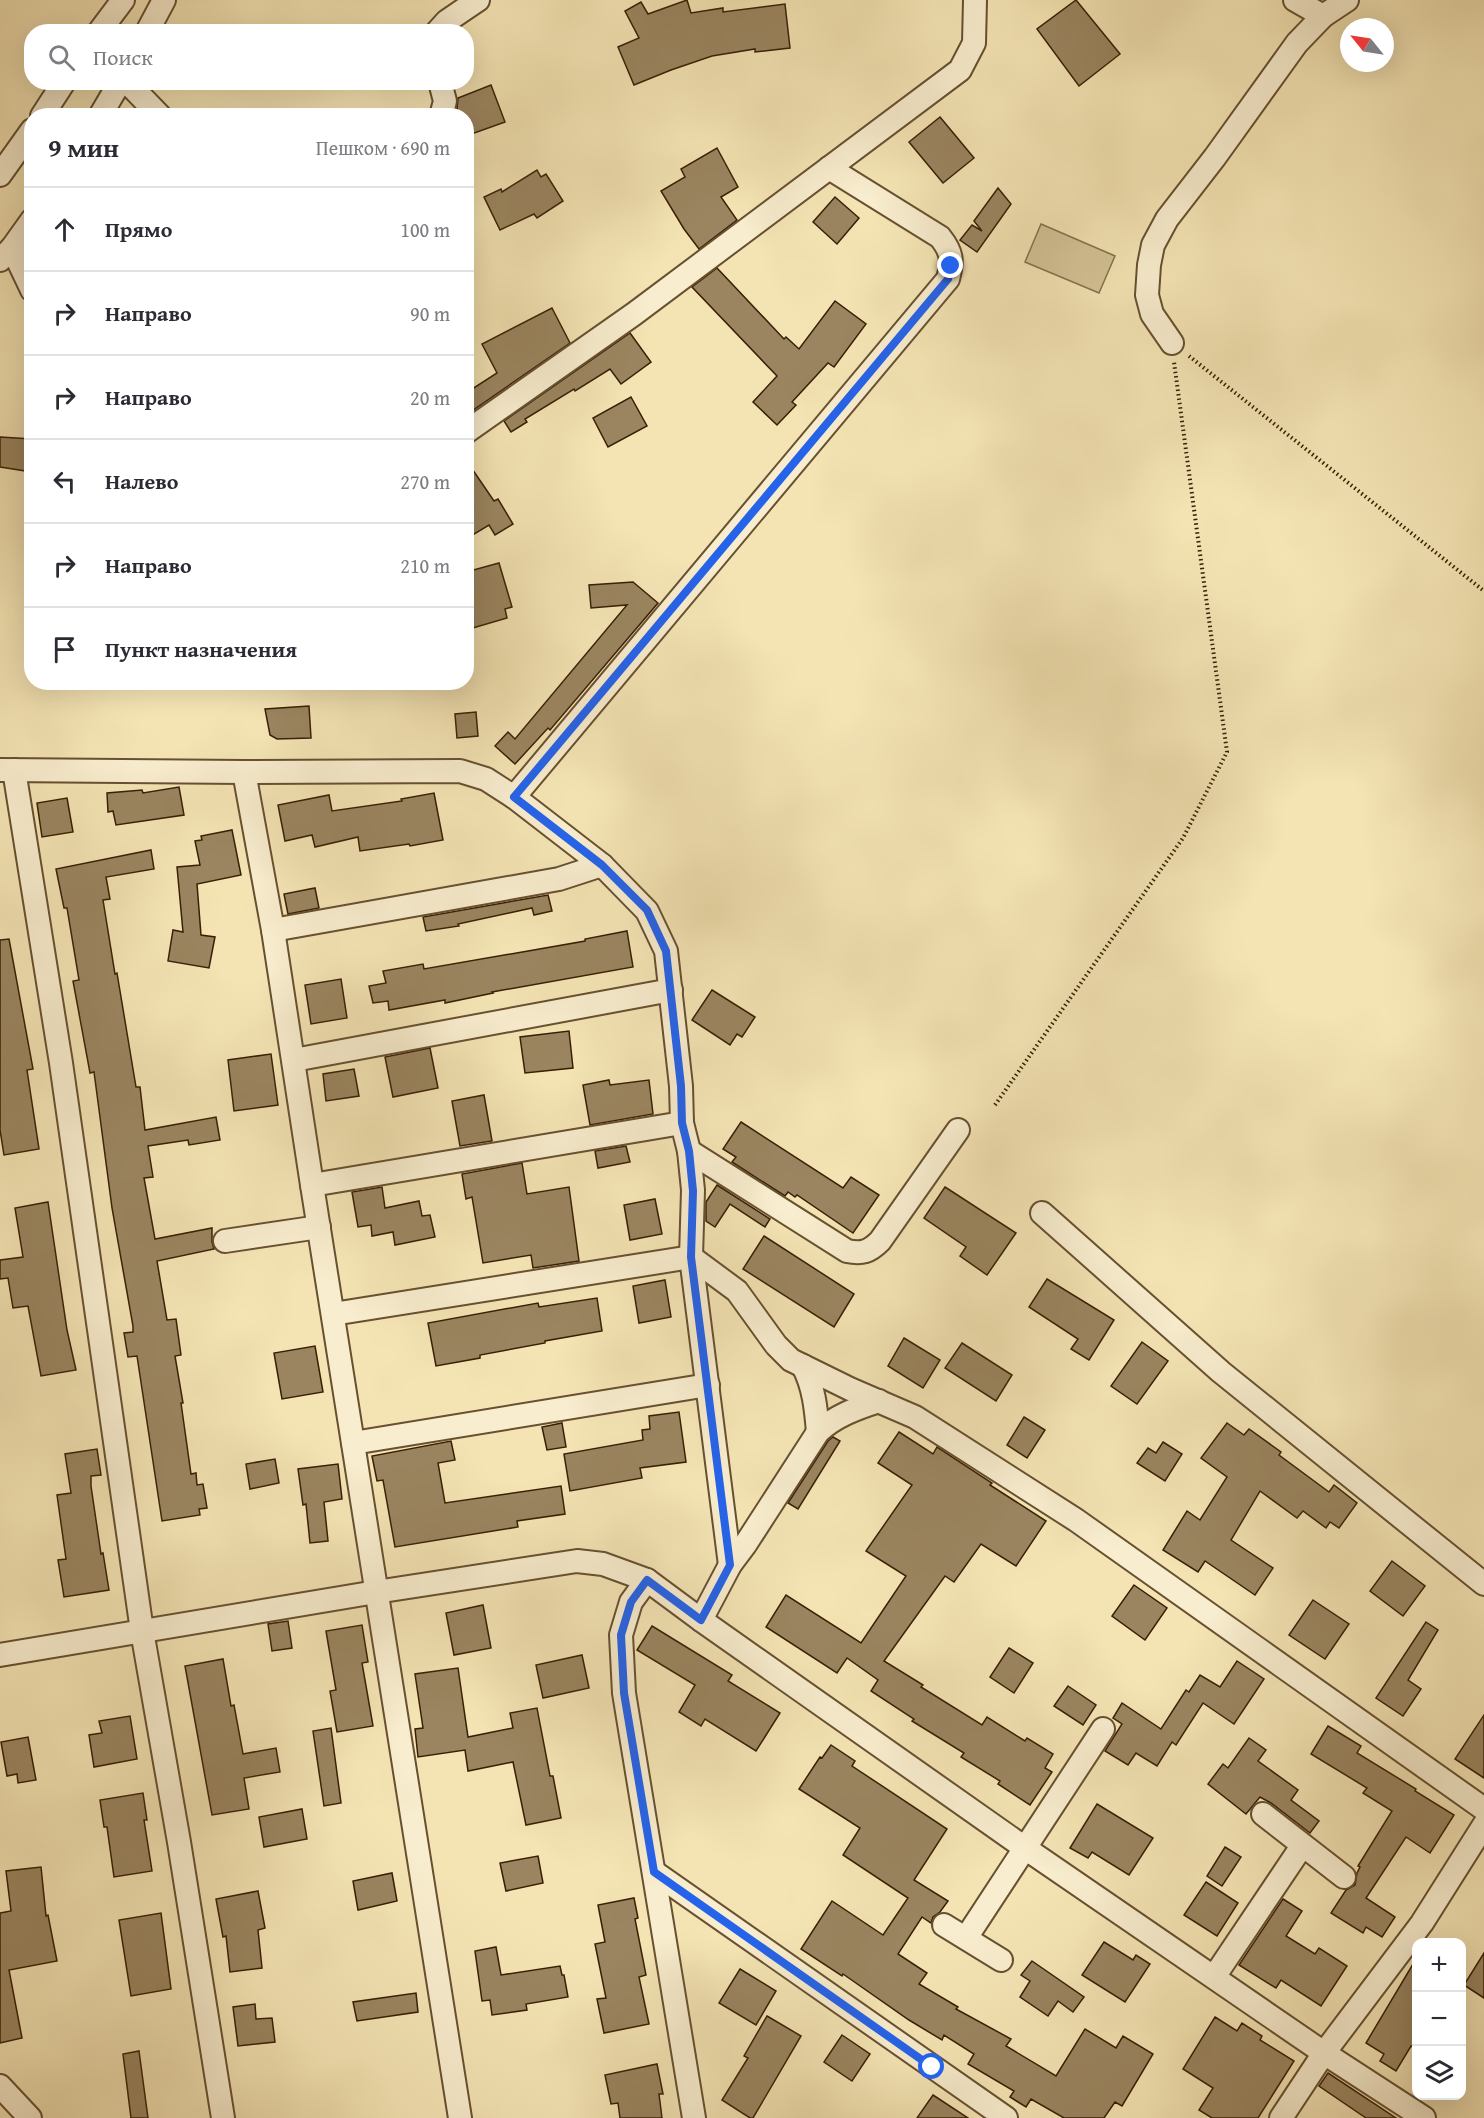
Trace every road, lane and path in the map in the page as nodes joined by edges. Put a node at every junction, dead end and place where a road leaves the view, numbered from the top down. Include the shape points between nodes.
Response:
1 (123, 0) edge
2 (164, 0) edge
3 (478, 0) edge
4 (975, 0) edge
5 (1295, 0) edge
6 (1347, 0) edge
7 (1323, 16) junction
8 (105, 24) edge
9 (151, 24) edge
10 (444, 24) edge
11 (59, 90) edge
12 (115, 90) edge
13 (135, 90) edge
14 (442, 90) edge
15 (47, 108) edge
16 (105, 108) edge
17 (152, 108) edge
18 (443, 108) edge
19 (24, 141) edge
20 (829, 168) junction
21 (0, 175) edge
22 (24, 230) edge
23 (6, 254) edge
24 (24, 279) edge
25 (1172, 343) junction
26 (474, 426) edge
27 (1484, 591) edge
28 (7, 770) edge
29 (244, 772) junction
30 (514, 797) junction
31 (602, 865) junction
32 (273, 930) junction
33 (671, 990) junction
34 (294, 1060) junction
35 (995, 1105) dead end
36 (682, 1123) junction
37 (958, 1130) dead end
38 (689, 1151) junction
39 (312, 1185) junction
40 (1042, 1213) dead end
41 (319, 1227) junction
42 (225, 1241) dead end
43 (691, 1257) junction
44 (333, 1314) junction
45 (803, 1366) junction
46 (708, 1385) junction
47 (879, 1401) junction
48 (818, 1432) junction
49 (353, 1443) junction
50 (730, 1565) junction
51 (647, 1580) junction
52 (1484, 1584) edge
53 (376, 1592) junction
54 (701, 1620) junction
55 (142, 1631) junction
56 (0, 1655) edge
57 (1103, 1729) dead end
58 (1484, 1809) edge
59 (1263, 1814) dead end
60 (1484, 1825) edge
61 (1302, 1846) junction
62 (1025, 1848) junction
63 (654, 1872) junction
64 (1344, 1877) dead end
65 (944, 1924) dead end
66 (966, 1938) junction
67 (1001, 1960) dead end
68 (1214, 1977) junction
69 (1324, 2053) junction
70 (0, 2086) edge
71 (30, 2118) edge
72 (223, 2118) edge
73 (460, 2118) edge
74 (694, 2118) edge
75 (1006, 2118) edge
76 (1281, 2118) edge
77 (1424, 2118) edge

1 - 8 street
2 - 9 street
3 - 10 street
4 - 20 street via 974,43 960,70
5 - 7 street
6 - 7 street
7 - 25 street via 1297,43 1167,219 1153,245 1147,295 1152,314
11 - 15 street
12 - 16 street
13 - 17 street
14 - 18 street
19 - 21 street
20 - 26 street via 634,314
20 - 30 street via 940,237 951,256 948,279
22 - 23 street
23 - 24 street
25 - 27 path
25 - 35 path via 1227,752 1183,838
28 - 29 street
28 - 55 street via 61,1063
29 - 30 street via 460,771 486,779
29 - 32 street
30 - 31 street
31 - 32 street via 559,879
31 - 33 street via 647,910 666,951
32 - 34 street
33 - 34 street
33 - 36 street
34 - 39 street
36 - 38 street
36 - 39 street
37 - 38 street via 879,1241 871,1250 859,1254 847,1251
38 - 43 street via 693,1191
39 - 41 street
40 - 52 street via 1221,1372
41 - 42 street
41 - 44 street
43 - 44 street
43 - 45 street via 737,1291 776,1345
43 - 46 street
44 - 49 street
45 - 47 street
45 - 48 street via 810,1378
46 - 49 street
46 - 50 street
47 - 48 street via 844,1414
47 - 58 street via 915,1417 1076,1520
48 - 50 street
49 - 53 street
50 - 54 street
51 - 53 street via 603,1564 577,1561
51 - 54 street
51 - 63 street via 631,1602 621,1635 624,1693
53 - 55 street
53 - 73 street
54 - 62 street
55 - 56 street
55 - 72 street
57 - 62 street
59 - 61 street
60 - 69 street via 1422,1923
61 - 64 street
61 - 68 street
62 - 66 street
62 - 68 street
63 - 74 street
63 - 75 street
65 - 66 street
66 - 67 street
68 - 69 street
69 - 76 street
69 - 77 street
70 - 71 street

